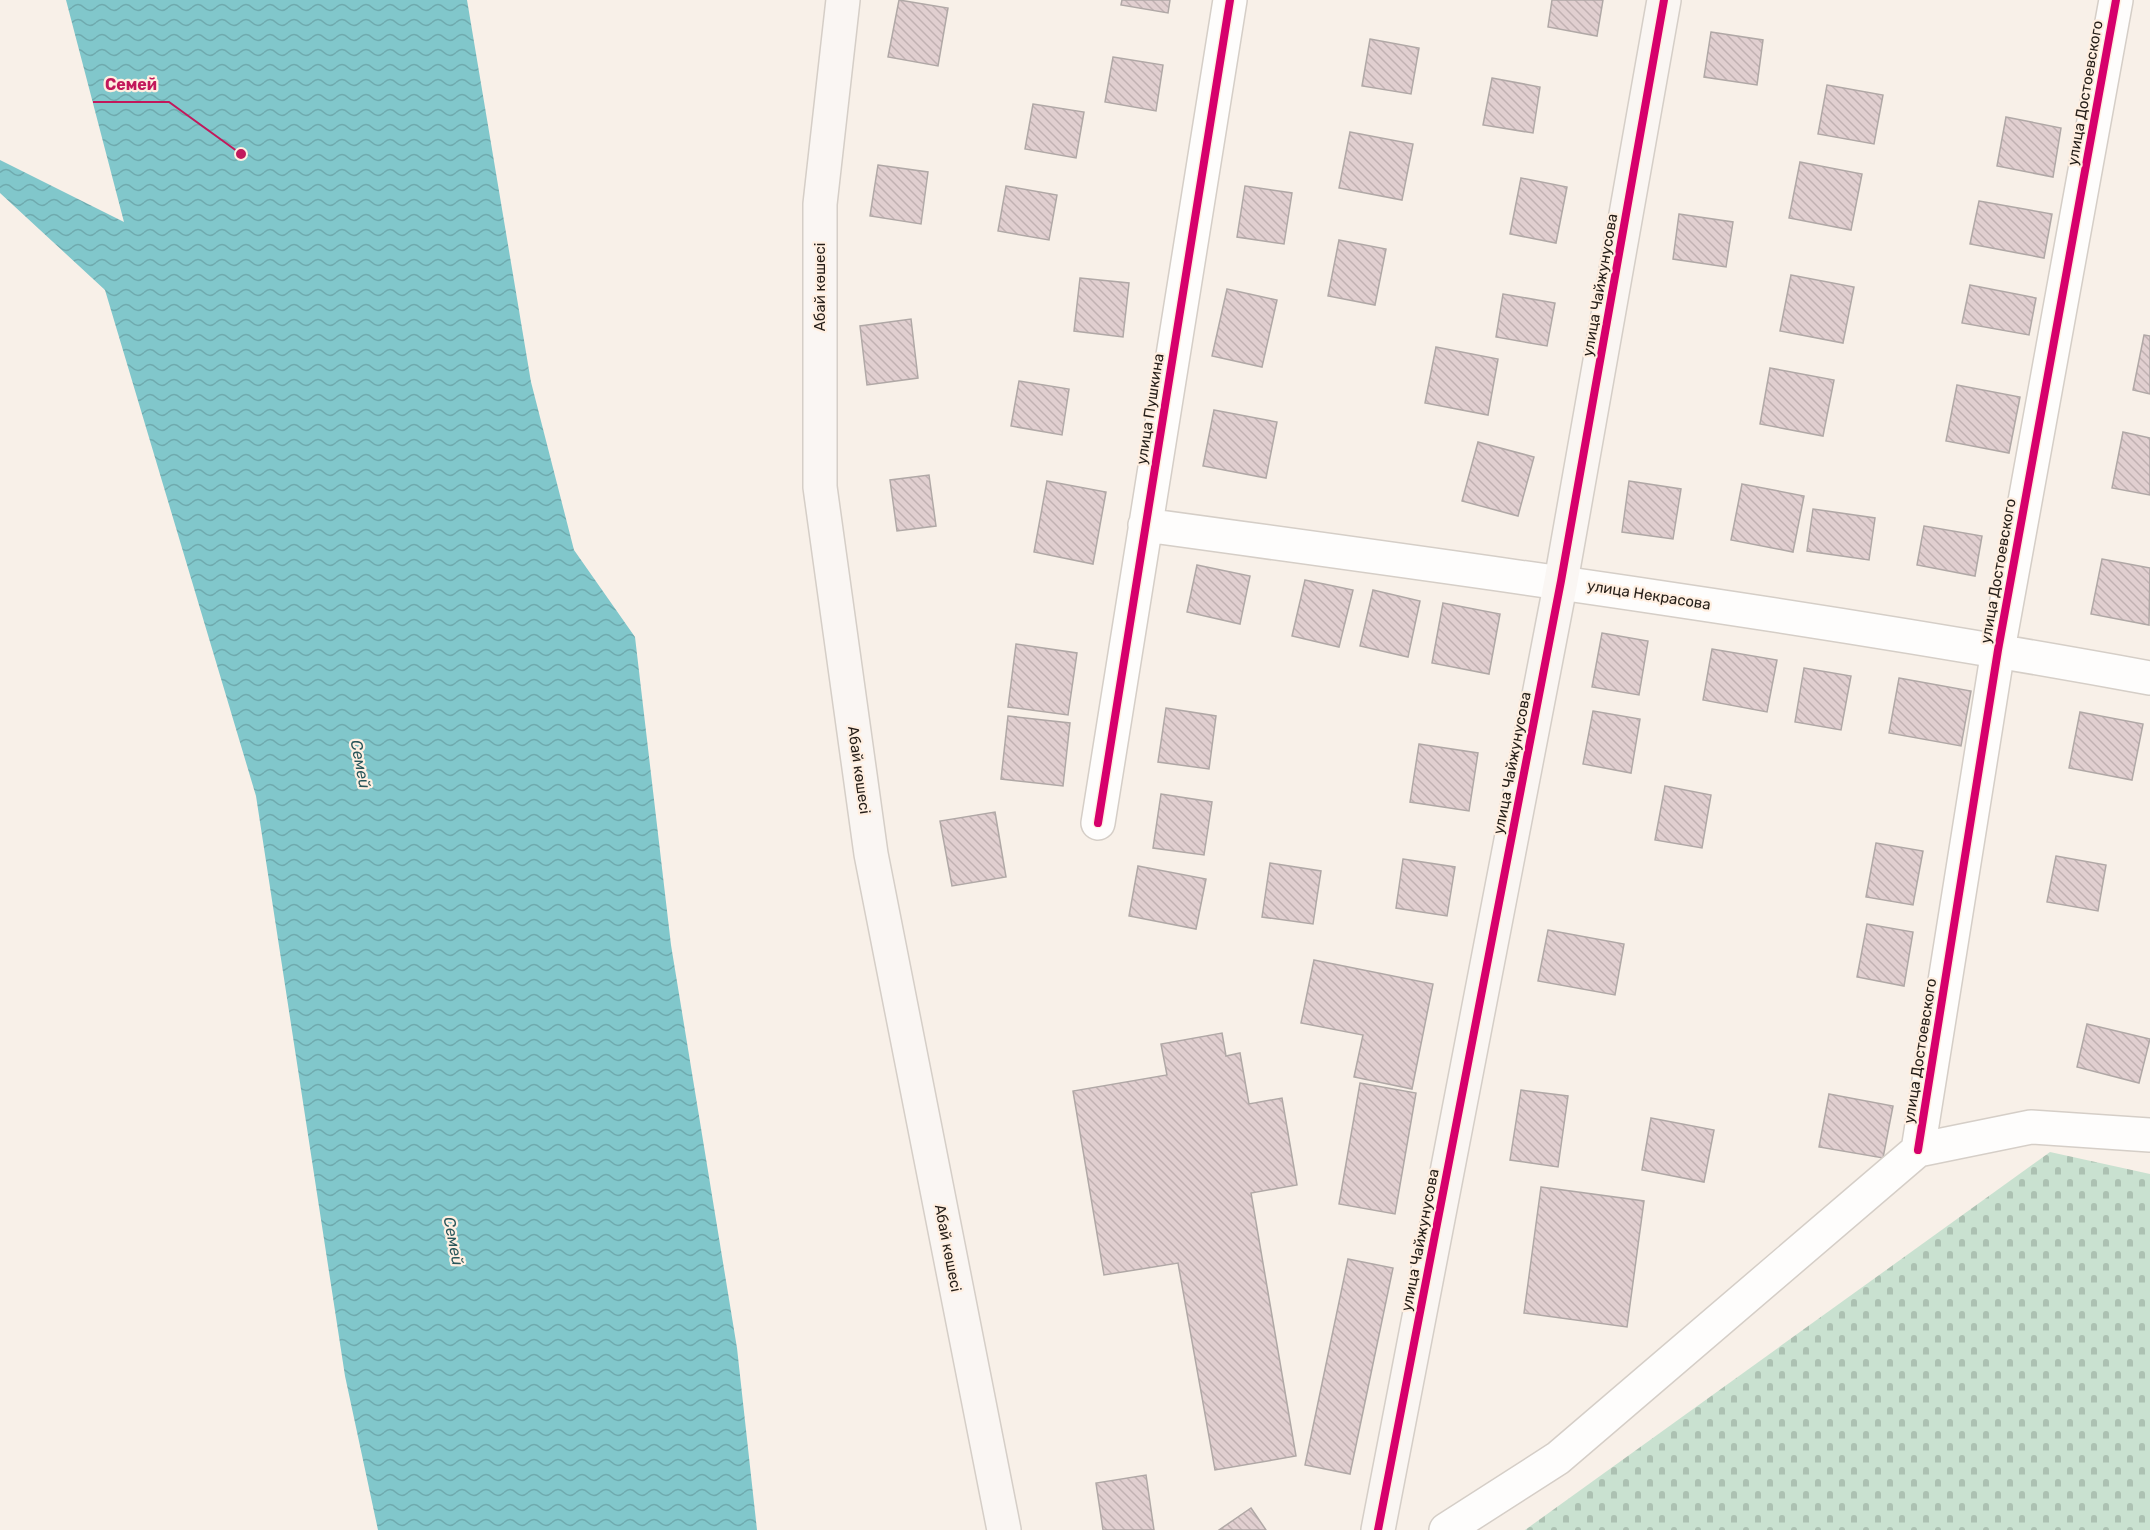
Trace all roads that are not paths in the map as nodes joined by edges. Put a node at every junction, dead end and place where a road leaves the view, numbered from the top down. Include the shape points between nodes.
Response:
1 (843, 0) edge
2 (1230, 0) edge
3 (1664, 0) edge
4 (2116, 0) edge
5 (1145, 525) junction
6 (1561, 581) junction
7 (1998, 650) junction
8 (2150, 678) edge
9 (1098, 823) dead end
10 (2150, 1135) edge
11 (1918, 1149) junction
12 (1004, 1530) edge
13 (1378, 1530) edge
14 (1446, 1530) edge

1 - 12 street, Абай көшесі via 820,204 820,487 871,854
2 - 5 street, улица Пушкина
3 - 6 street, улица Чайжунусова
4 - 7 street, улица Достоевского
5 - 6 street, улица Некрасова
5 - 9 street, улица Пушкина
6 - 7 street, улица Некрасова
6 - 13 street, улица Чайжунусова
7 - 8 street, улица Некрасова
7 - 11 street, улица Достоевского
10 - 11 street via 2031,1127
11 - 14 street via 1558,1458

